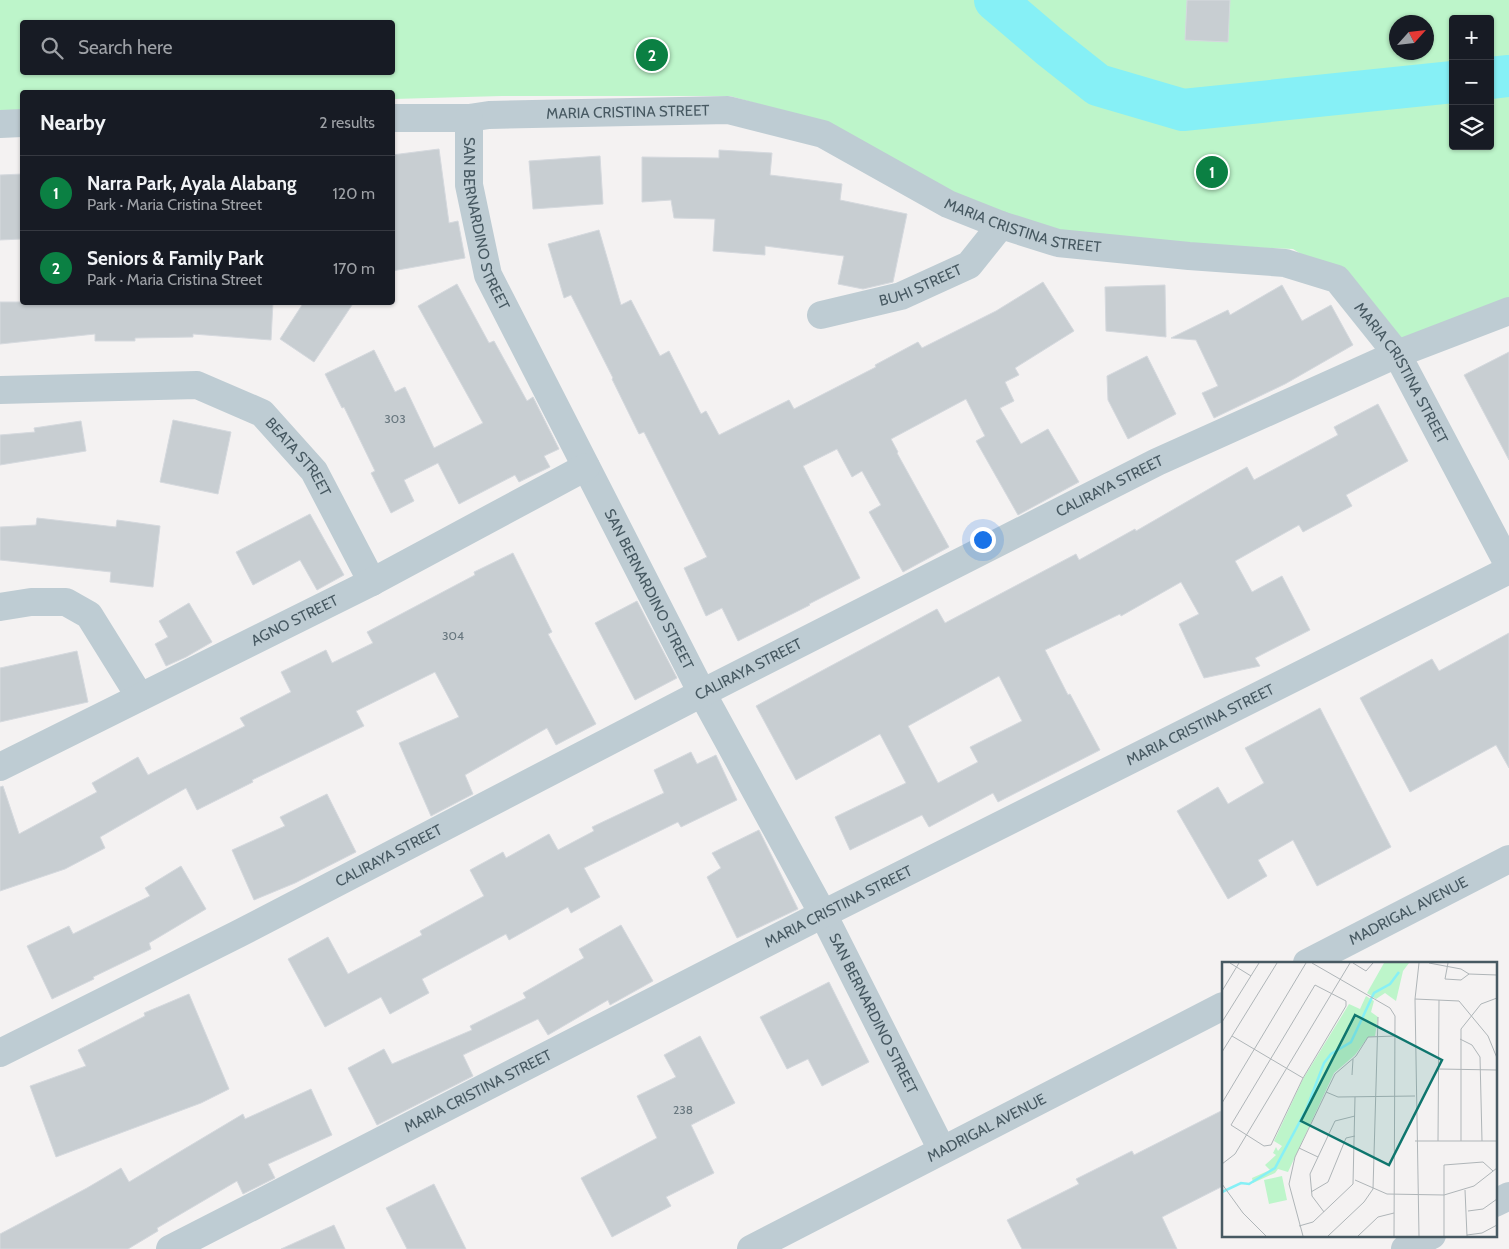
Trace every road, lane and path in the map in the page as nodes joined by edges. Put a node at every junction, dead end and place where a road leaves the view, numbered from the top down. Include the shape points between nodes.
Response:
1 (395, 118) edge
2 (469, 118) junction
3 (0, 124) edge
4 (20, 124) edge
5 (1001, 225) junction
6 (1509, 311) edge
7 (821, 315) dead end
8 (1397, 354) junction
9 (0, 390) edge
10 (586, 467) junction
11 (1509, 566) edge
12 (1509, 570) edge
13 (372, 582) junction
14 (0, 607) edge
15 (702, 693) junction
16 (140, 697) junction
17 (0, 768) edge
18 (1509, 859) edge
19 (823, 914) junction
20 (1309, 962) edge
21 (1222, 1007) edge
22 (0, 1053) edge
23 (942, 1150) junction
24 (1509, 1196) edge
25 (1496, 1202) edge
26 (1430, 1236) edge
27 (170, 1249) edge
28 (751, 1249) edge
29 (1405, 1249) edge

1 - 2 street, MARIA CRISTINA STREET
2 - 5 street, MARIA CRISTINA STREET via 728,110 823,134 948,204
2 - 10 street, SAN BERNARDINO STREET via 469,185 488,274
3 - 4 street
5 - 7 street, BUHI STREET via 969,265 901,296
5 - 8 street, MARIA CRISTINA STREET via 1058,244 1285,263 1337,279
6 - 8 street, CALIRAYA STREET
8 - 11 street, MARIA CRISTINA STREET
8 - 15 street, CALIRAYA STREET via 1157,462
9 - 13 street, BEATA STREET via 197,385 262,414 314,471
10 - 13 street, AGNO STREET
10 - 15 street, SAN BERNARDINO STREET
12 - 19 street, MARIA CRISTINA STREET
13 - 16 street, AGNO STREET
14 - 16 street via 32,602 66,602 90,615
15 - 19 street, SAN BERNARDINO STREET
15 - 22 street, CALIRAYA STREET via 238,934
16 - 17 street, AGNO STREET
18 - 20 street, MADRIGAL AVENUE
19 - 23 street, SAN BERNARDINO STREET
19 - 27 street, MARIA CRISTINA STREET
21 - 23 street, MADRIGAL AVENUE
23 - 28 street, MADRIGAL AVENUE
24 - 25 street
26 - 29 street

